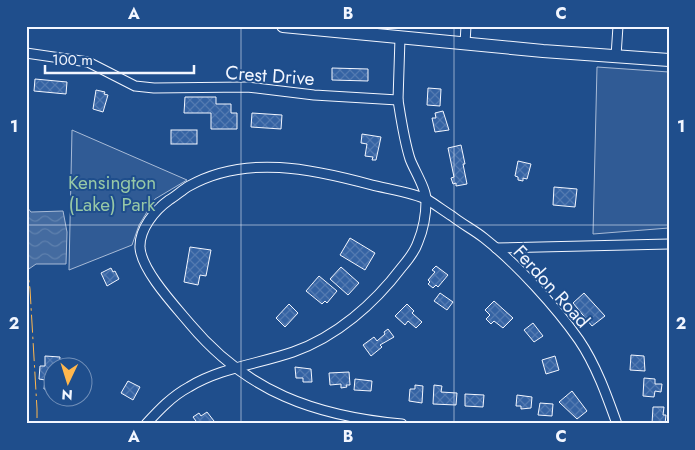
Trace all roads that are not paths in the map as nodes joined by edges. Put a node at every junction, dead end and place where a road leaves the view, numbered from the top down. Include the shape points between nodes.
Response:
1 (283, 26) edge
2 (466, 26) edge
3 (618, 26) edge
4 (400, 38) junction
5 (465, 43) junction
6 (26, 53) edge
7 (616, 56) junction
8 (669, 60) edge
9 (398, 100) junction
10 (427, 200) junction
11 (669, 244) edge
12 (496, 248) junction
13 (236, 368) junction
14 (146, 424) edge
15 (402, 424) edge
16 (617, 424) edge

1 - 4 street
2 - 5 street
3 - 7 street
4 - 5 street
4 - 9 street
5 - 7 street
6 - 9 street, Crest Drive via 88,62 135,86 247,86 314,95
7 - 8 street
9 - 10 street via 410,158
10 - 12 street, Ferdon Road
10 - 13 street via 418,243 393,280 374,300 349,321 294,352
10 - 13 street, Ferdon Road via 315,171 263,166 231,170 208,178 189,186 158,208 143,232 142,256 151,274 193,327
11 - 12 street
12 - 16 street, Ferdon Road via 553,307 580,342 604,388
13 - 14 street via 189,386 168,401
13 - 15 street, Ferdon Road via 270,390 313,407

